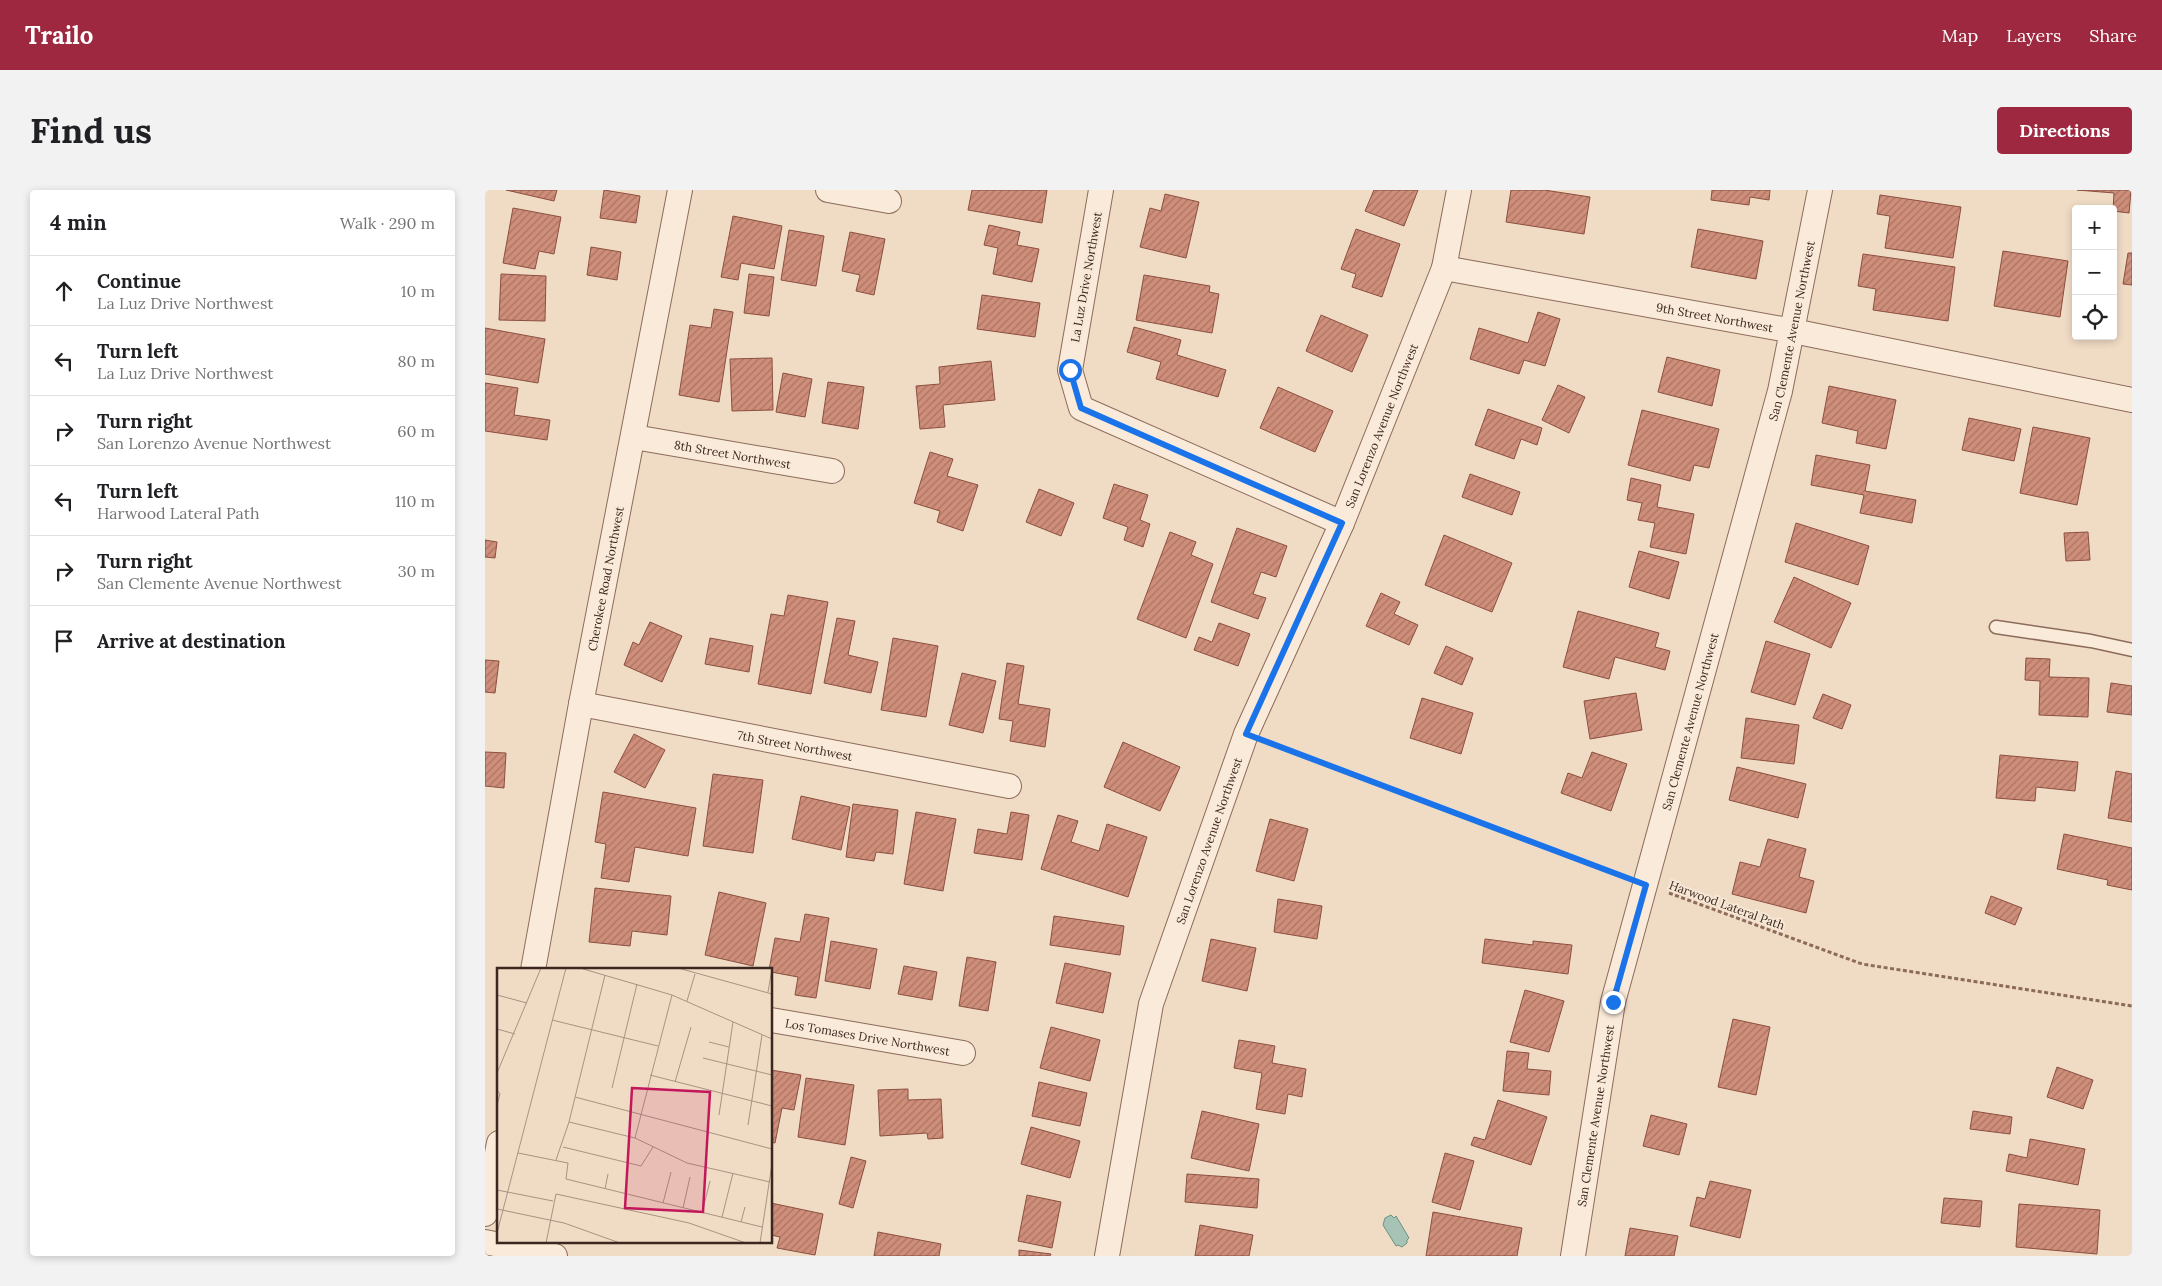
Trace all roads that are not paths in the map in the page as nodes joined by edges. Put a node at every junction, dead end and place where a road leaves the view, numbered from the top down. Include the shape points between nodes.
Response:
1 (680, 190) edge
2 (828, 190) edge
3 (1101, 190) edge
4 (1459, 190) edge
5 (1820, 190) edge
6 (889, 201) dead end
7 (1444, 268) junction
8 (1793, 331) junction
9 (2132, 400) edge
10 (634, 437) junction
11 (832, 471) dead end
12 (1342, 523) junction
13 (1996, 627) dead end
14 (2132, 650) edge
15 (581, 704) junction
16 (1009, 786) dead end
17 (533, 968) edge
18 (773, 1020) edge
19 (963, 1053) dead end
20 (497, 1153) edge
21 (485, 1214) edge
22 (485, 1242) edge
23 (555, 1256) edge
24 (1107, 1256) edge
25 (1573, 1256) edge

1 - 10 street, Cherokee Road Northwest
2 - 6 street
3 - 12 street, La Luz Drive Northwest via 1070,370 1081,408
4 - 7 street, San Lorenzo Avenue Northwest
5 - 8 street, San Clemente Avenue Northwest
7 - 8 street, 9th Street Northwest
7 - 12 street, San Lorenzo Avenue Northwest
8 - 9 street, 9th Street Northwest
8 - 25 street, San Clemente Avenue Northwest via 1780,391 1613,1002
10 - 11 street, 8th Street Northwest
10 - 15 street, Cherokee Road Northwest
12 - 24 street, San Lorenzo Avenue Northwest via 1246,734 1151,1004
13 - 14 lane
15 - 16 street, 7th Street Northwest
15 - 17 street, Cherokee Road Northwest
18 - 19 street, Los Tomases Drive Northwest
20 - 21 street
22 - 23 street

